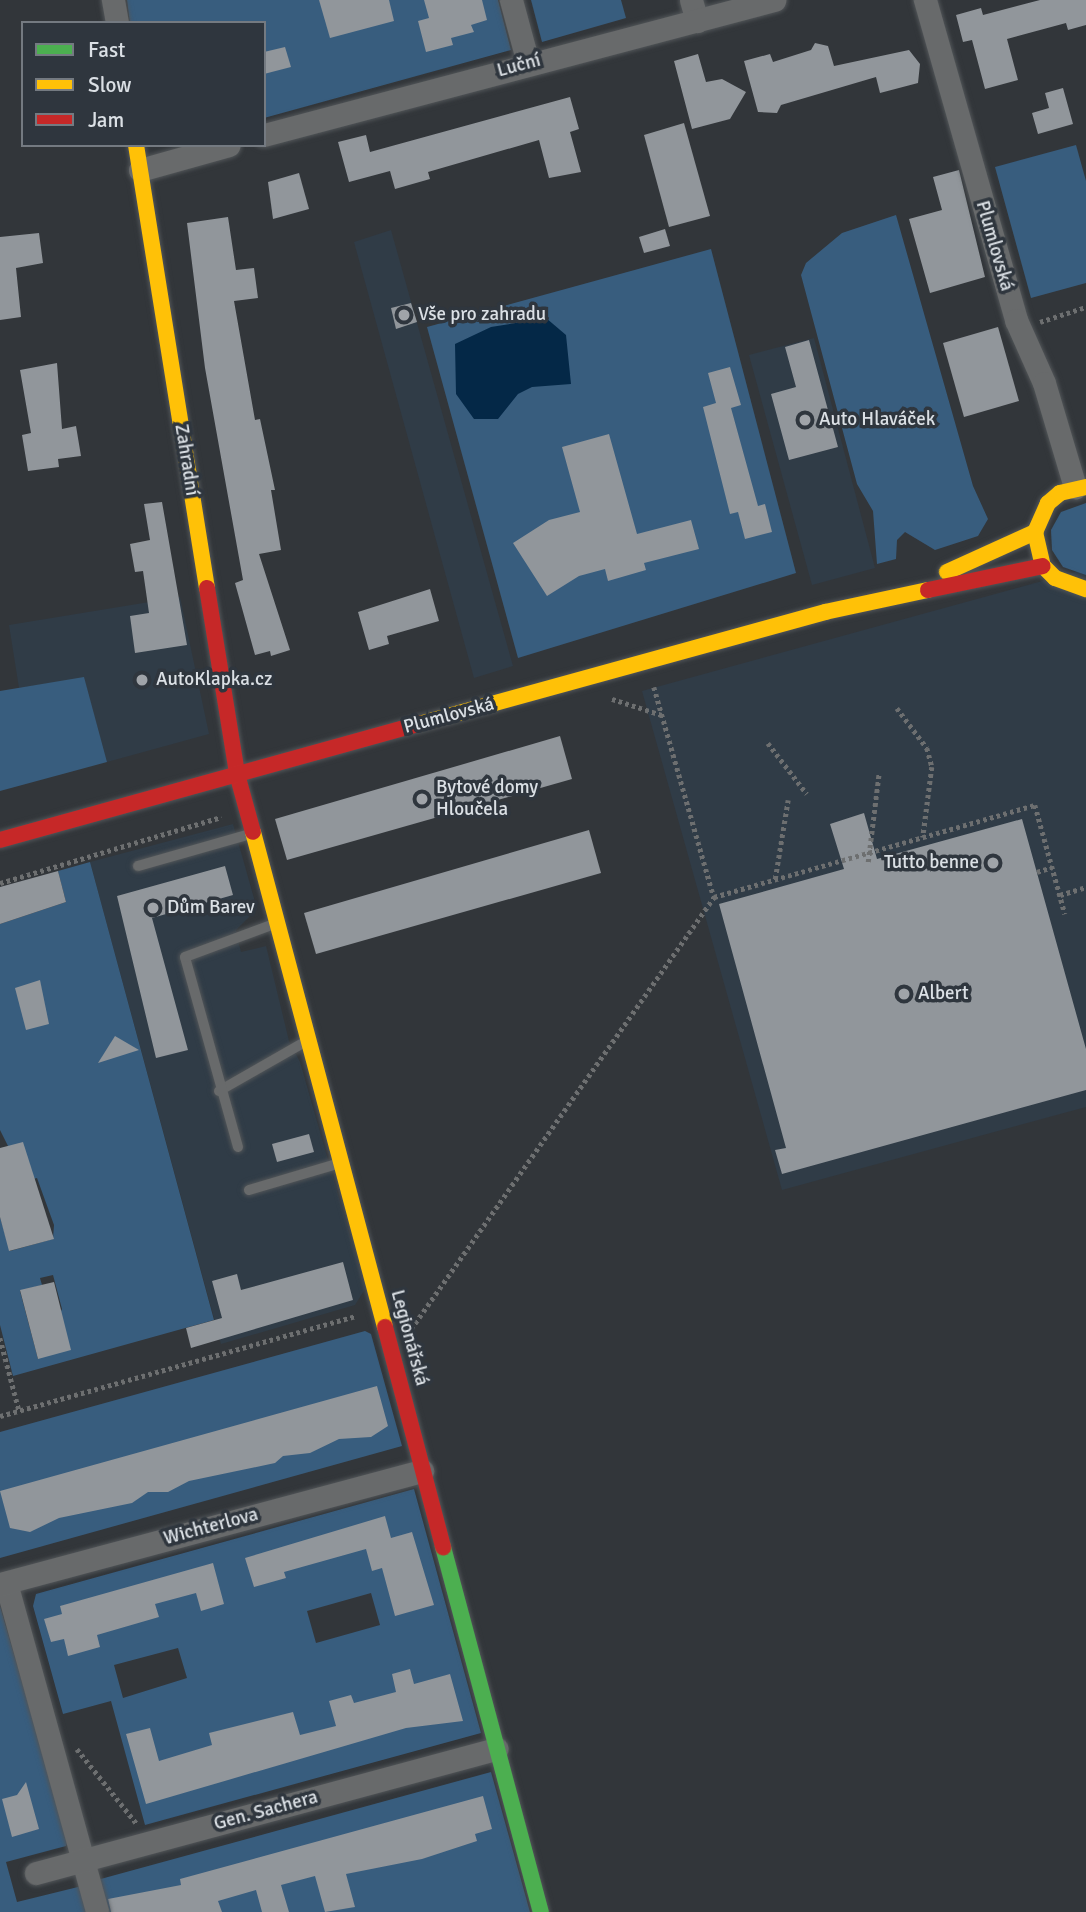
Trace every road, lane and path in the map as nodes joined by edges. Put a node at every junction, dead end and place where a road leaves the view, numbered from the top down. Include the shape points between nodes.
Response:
1 (113, 0) edge
2 (511, 0) edge
3 (774, 0) edge
4 (925, 0) edge
5 (694, 10) edge
6 (117, 21) edge
7 (528, 63) junction
8 (266, 134) edge
9 (136, 147) edge
10 (222, 147) edge
11 (140, 170) junction
12 (1086, 307) edge
13 (1019, 329) junction
14 (1081, 487) edge
15 (1035, 532) junction
16 (1043, 566) junction
17 (1086, 589) edge
18 (898, 594) junction
19 (660, 682) dead end
20 (654, 687) junction
21 (642, 688) dead end
22 (619, 695) dead end
23 (897, 708) dead end
24 (662, 715) junction
25 (768, 743) dead end
26 (879, 773) dead end
27 (237, 774) junction
28 (807, 794) dead end
29 (788, 800) dead end
30 (245, 805) junction
31 (252, 833) junction
32 (923, 837) junction
33 (0, 840) edge
34 (867, 853) junction
35 (868, 862) dead end
36 (138, 866) dead end
37 (1052, 867) junction
38 (1037, 872) dead end
39 (775, 879) junction
40 (0, 883) edge
41 (1086, 887) edge
42 (1060, 895) junction
43 (714, 897) junction
44 (1065, 914) dead end
45 (276, 923) junction
46 (307, 1041) junction
47 (219, 1091) junction
48 (238, 1147) dead end
49 (339, 1163) junction
50 (249, 1190) dead end
51 (380, 1309) junction
52 (0, 1338) edge
53 (392, 1355) junction
54 (19, 1410) junction
55 (0, 1416) edge
56 (422, 1471) junction
57 (3, 1584) edge
58 (74, 1745) dead end
59 (497, 1749) junction
60 (144, 1832) dead end
61 (84, 1860) junction
62 (36, 1873) dead end
63 (96, 1912) edge
64 (541, 1912) edge

1 - 6 street
2 - 7 street
3 - 5 street, Luční
4 - 13 street, Plumlovská
5 - 7 street, Luční
7 - 8 street, Luční
9 - 11 street, Zahradní
10 - 11 street
11 - 27 street, Zahradní
12 - 13 path
13 - 14 street, Plumlovská
14 - 15 street, Plumlovská via 1048,503
15 - 16 street
15 - 18 street, Plumlovská
16 - 17 street via 1055,578
16 - 18 street, Plumlovská
18 - 27 street, Plumlovská
19 - 20 path
20 - 21 path
20 - 24 path
22 - 24 path via 608,698
23 - 32 path via 927,747 932,767
24 - 43 path
25 - 28 path
26 - 34 path
27 - 30 street, Legionářská
27 - 33 street, Plumlovská
29 - 39 path
30 - 31 street, Legionářská
30 - 40 path via 234,813
31 - 36 lane
31 - 45 street, Legionářská
32 - 34 path
32 - 37 path via 1035,805
34 - 35 path
34 - 39 path
37 - 38 path
37 - 42 path
39 - 43 path
41 - 42 path
42 - 44 path
43 - 53 path
45 - 46 street, Legionářská
45 - 47 lane via 185,957
46 - 47 lane
46 - 49 street, Legionářská
47 - 48 lane
49 - 50 lane
49 - 51 street, Legionářská
51 - 53 street, Legionářská
51 - 54 path
52 - 54 path
53 - 56 street, Legionářská
54 - 55 path
56 - 57 street, Wichterlova
56 - 59 street, Legionářská
57 - 61 street
58 - 60 path
59 - 61 street, Gen. Sachera
59 - 64 street, Legionářská
61 - 62 street, Gen. Sachera
61 - 63 street

